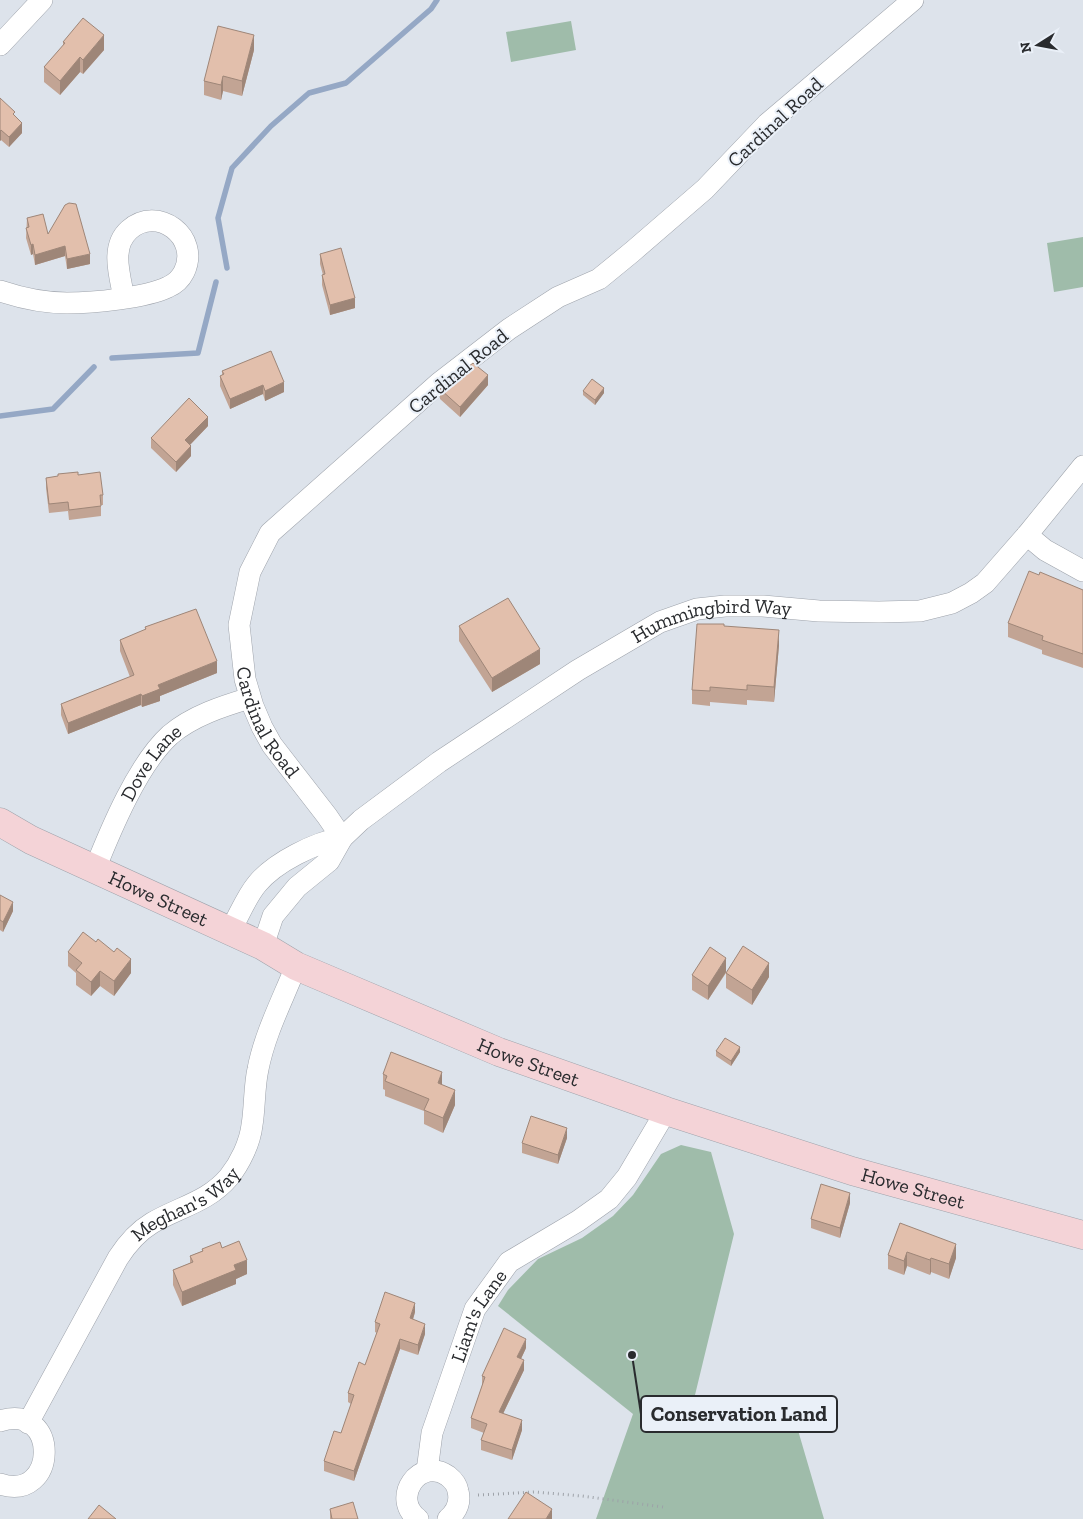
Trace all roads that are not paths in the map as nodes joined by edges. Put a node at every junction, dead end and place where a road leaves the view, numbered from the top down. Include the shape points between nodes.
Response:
1 (42, 0) edge
2 (913, 0) edge
3 (0, 45) edge
4 (0, 291) edge
5 (124, 298) dead end
6 (1083, 466) edge
7 (1027, 534) junction
8 (1083, 571) edge
9 (250, 698) junction
10 (0, 822) edge
11 (342, 838) junction
12 (95, 869) junction
13 (230, 931) junction
14 (262, 946) junction
15 (296, 966) junction
16 (666, 1111) junction
17 (1083, 1234) edge
18 (0, 1421) edge
19 (28, 1423) junction
20 (427, 1471) junction
21 (0, 1484) edge
22 (418, 1519) edge
23 (448, 1519) edge

1 - 3 street
2 - 9 street, Cardinal Road via 766,124 704,189 632,252 599,279 558,297 517,324 439,383 270,534 250,572 238,625
4 - 5 street via 67,303
6 - 7 street, Hummingbird Way
7 - 8 street via 1045,550
7 - 11 street, Hummingbird Way via 985,583 952,602 920,611 725,606 697,609 660,622 578,670 439,762
9 - 11 street, Cardinal Road via 272,745
9 - 12 street, Dove Lane via 195,718 171,735 140,775
10 - 12 street, Howe Street
11 - 13 street, Hummingbird Way via 312,847 268,874 258,884
11 - 14 street, Hummingbird Way via 329,861 297,887 273,916
12 - 13 street, Howe Street
13 - 14 street, Howe Street
14 - 15 street, Howe Street
15 - 16 street, Howe Street via 499,1052
15 - 19 street, Meghan's Way via 266,1041 258,1069 252,1127 237,1166 211,1194 151,1223 127,1244
16 - 17 street, Howe Street via 852,1171
16 - 20 street, Liam's Lane via 627,1177 609,1199 509,1262 475,1309 432,1433
18 - 19 street via 16,1418
19 - 21 street via 42,1438 43,1466 35,1477 23,1484
20 - 22 street via 414,1479 407,1494 410,1509
20 - 23 street via 445,1474 458,1487 458,1505

